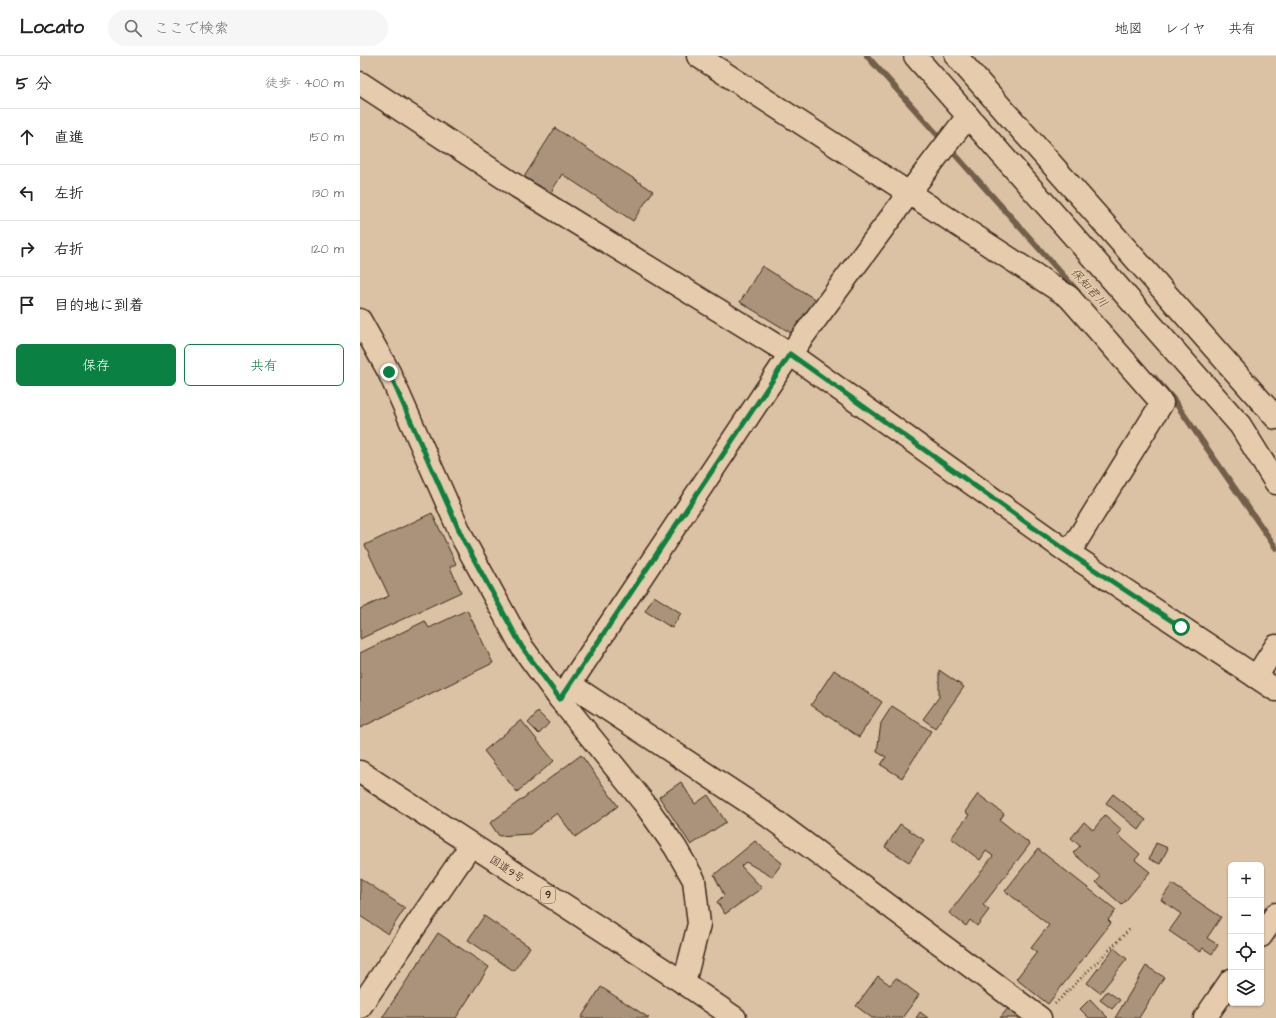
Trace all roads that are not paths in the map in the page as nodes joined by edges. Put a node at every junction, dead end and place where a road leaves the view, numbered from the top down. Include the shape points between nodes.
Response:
1 (698, 56) edge
2 (915, 56) edge
3 (956, 56) edge
4 (360, 83) edge
5 (968, 116) junction
6 (909, 193) junction
7 (360, 320) edge
8 (790, 354) junction
9 (1276, 418) edge
10 (1276, 483) edge
11 (1069, 553) junction
12 (1276, 646) edge
13 (1256, 677) junction
14 (1276, 690) edge
15 (565, 692) junction
16 (360, 772) edge
17 (471, 845) junction
18 (1276, 914) edge
19 (1262, 934) edge
20 (684, 983) junction
21 (1228, 984) edge
22 (360, 1007) edge
23 (1046, 1012) edge
24 (736, 1018) edge
25 (1205, 1018) edge

1 - 6 main road
2 - 5 main road
3 - 9 main road
4 - 8 main road via 518,187
5 - 6 main road
5 - 10 main road via 1240,425
6 - 8 main road
6 - 11 main road via 1069,297 1162,403
7 - 15 main road via 389,372 463,539 522,647
8 - 11 main road
8 - 15 main road
11 - 13 main road
12 - 13 main road
13 - 14 main road
15 - 20 main road via 675,847 694,880 699,924
15 - 23 main road via 759,809
16 - 17 main road, 国道9号 / 9
17 - 20 main road, 国道9号 / 9
17 - 22 main road
18 - 19 main road
20 - 24 main road, 国道9号 / 9
21 - 25 main road

